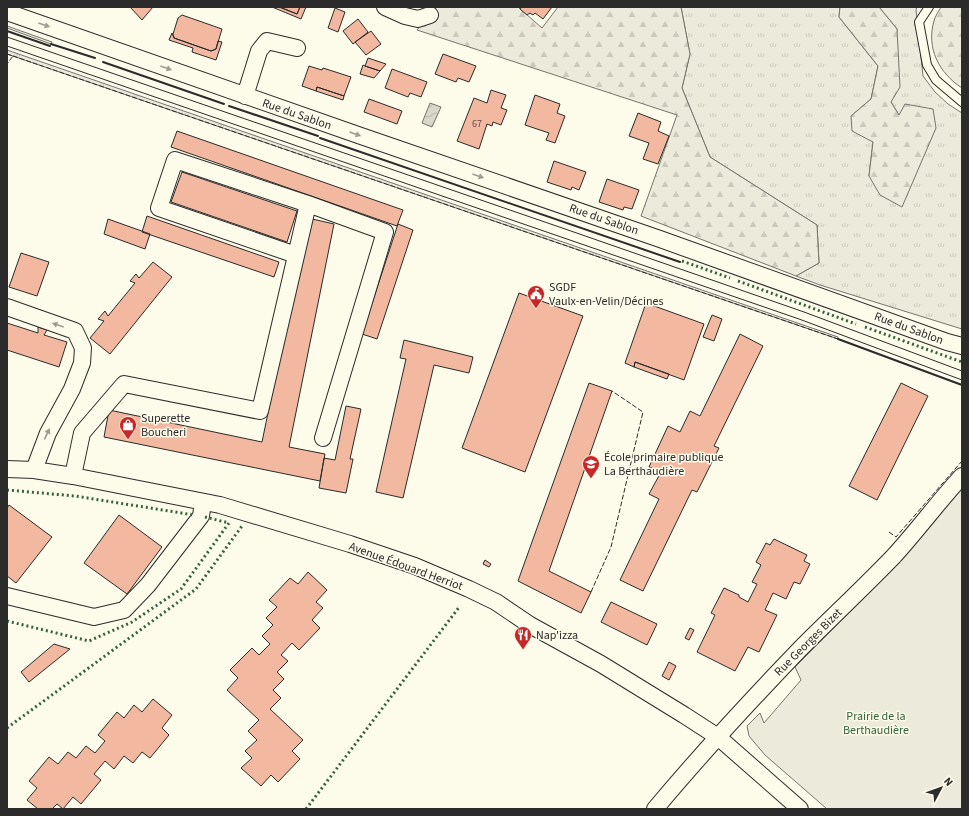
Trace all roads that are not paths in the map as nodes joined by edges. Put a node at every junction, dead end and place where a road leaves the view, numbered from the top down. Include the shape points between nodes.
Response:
1 (385, 7) edge
2 (929, 7) edge
3 (7, 12) edge
4 (430, 15) dead end
5 (297, 48) dead end
6 (245, 96) junction
7 (962, 102) edge
8 (308, 204) junction
9 (296, 255) junction
10 (7, 307) edge
11 (962, 346) edge
12 (323, 438) dead end
13 (7, 469) edge
14 (34, 470) junction
15 (72, 476) junction
16 (962, 476) edge
17 (203, 502) junction
18 (7, 596) edge
19 (718, 737) junction
20 (656, 809) edge
21 (800, 809) edge

1 - 4 street via 418,19
2 - 7 lane via 919,22 926,65 936,80
3 -> 6 street, Rue du Sablon
5 - 6 street via 268,41 259,51
6 -> 11 street, Rue du Sablon
8 - 9 street
8 - 9 street via 175,160 159,208
8 - 12 street via 385,232
9 - 15 street via 260,411 124,384 82,433
14 -> 10 street via 48,433 72,389 82,363 82,348 75,331
13 - 14 street, Avenue Édouard Herriot
14 - 15 street, Avenue Édouard Herriot
15 - 17 street, Avenue Édouard Herriot
16 - 19 street, Rue Georges Bizet via 897,553
17 - 18 street via 201,516 148,585 124,610 94,617
17 - 19 street, Avenue Édouard Herriot via 350,544 415,566 469,589 601,664
19 - 20 street, Rue Georges Bizet
19 - 21 street, Avenue Édouard Herriot

